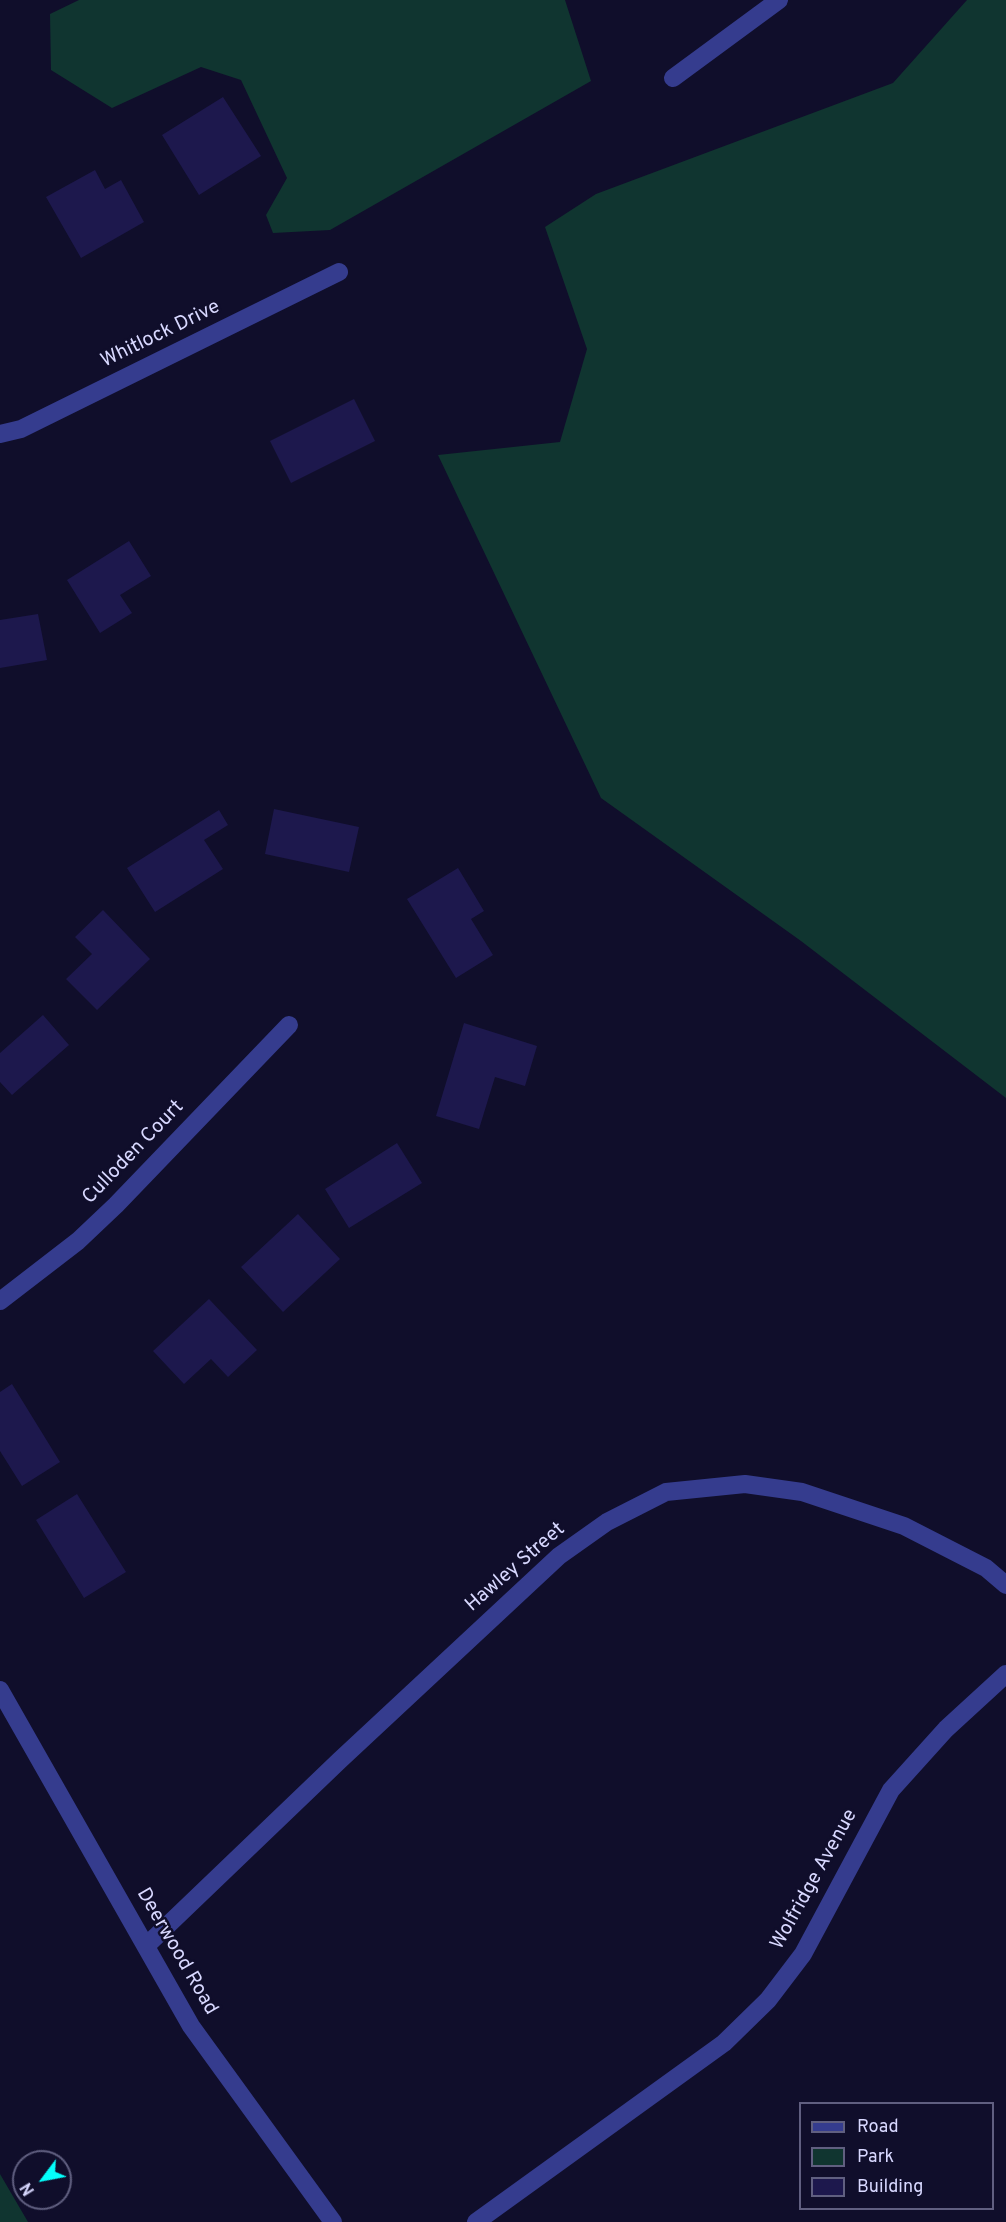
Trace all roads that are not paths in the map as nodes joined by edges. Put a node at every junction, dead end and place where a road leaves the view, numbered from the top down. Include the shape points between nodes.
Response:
1 (779, 0) edge
2 (673, 78) dead end
3 (339, 272) dead end
4 (0, 434) edge
5 (289, 1025) dead end
6 (0, 1301) edge
7 (1006, 1585) edge
8 (1006, 1674) edge
9 (0, 1690) edge
10 (146, 1946) junction
11 (333, 2222) edge
12 (476, 2222) edge

1 - 2 street
3 - 4 street, Whitlock Drive via 21,429
5 - 6 street, Culloden Court via 116,1205 78,1241
7 - 10 street, Hawley Street via 986,1568 904,1526 802,1492 745,1484 666,1492 607,1521 559,1556
8 - 12 street, Wolfridge Avenue via 946,1729 891,1790 803,1954 768,2000 723,2043
9 - 10 street, Deerwood Road
10 - 11 street, Deerwood Road via 191,2026

